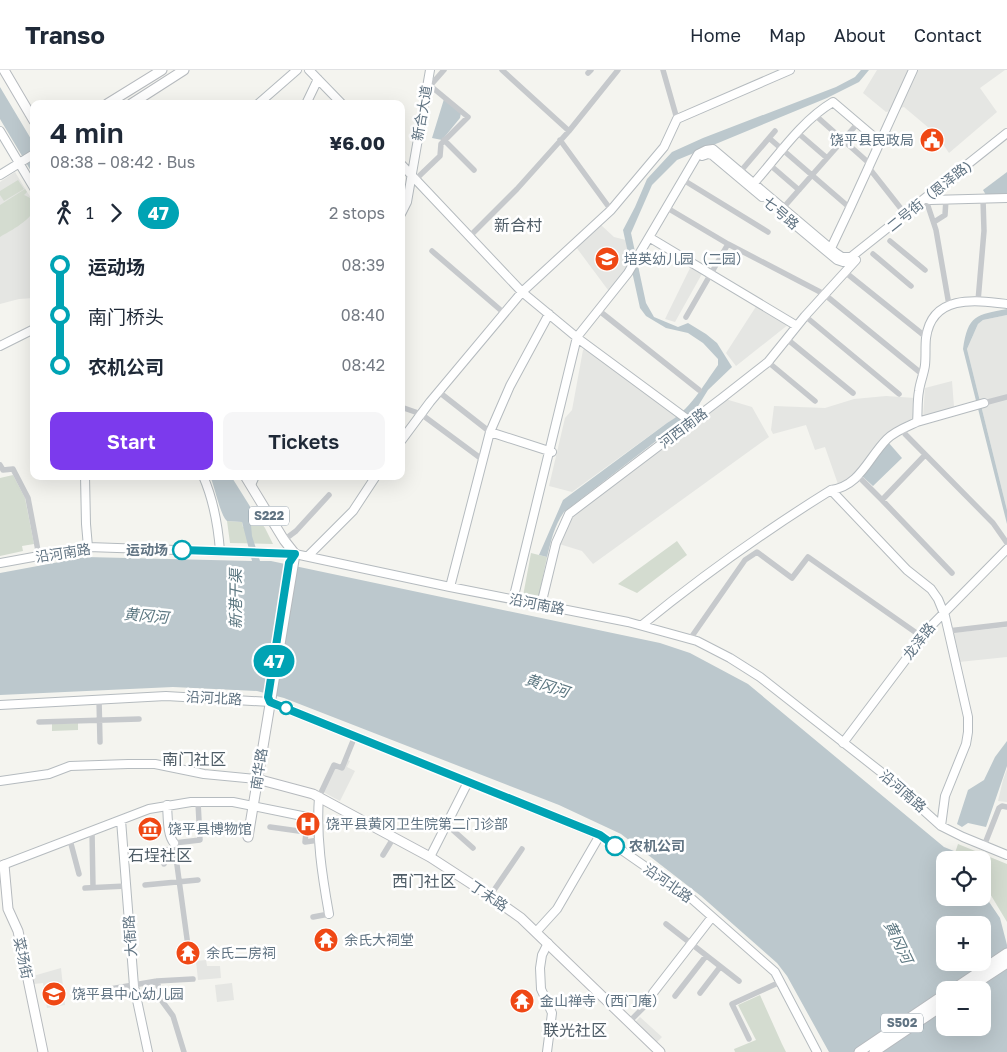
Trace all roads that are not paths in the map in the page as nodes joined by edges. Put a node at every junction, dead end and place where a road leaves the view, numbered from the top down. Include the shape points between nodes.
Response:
1 (4, 70) edge
2 (162, 70) edge
3 (184, 70) edge
4 (297, 70) edge
5 (309, 70) edge
6 (430, 70) edge
7 (444, 70) edge
8 (502, 70) edge
9 (618, 70) edge
10 (662, 70) edge
11 (790, 70) edge
12 (913, 70) edge
13 (318, 79) junction
14 (428, 86) junction
15 (113, 100) edge
16 (137, 100) edge
17 (263, 100) edge
18 (308, 100) edge
19 (338, 100) edge
20 (30, 113) edge
21 (814, 115) junction
22 (677, 119) junction
23 (858, 123) junction
24 (0, 131) edge
25 (569, 131) junction
26 (774, 131) dead end
27 (798, 133) junction
28 (1007, 133) edge
29 (769, 138) junction
30 (444, 140) junction
31 (560, 140) junction
32 (843, 140) junction
33 (1007, 140) edge
34 (880, 142) junction
35 (783, 150) junction
36 (713, 152) junction
37 (30, 156) edge
38 (827, 158) junction
39 (695, 162) junction
40 (19, 163) junction
41 (770, 165) junction
42 (869, 166) junction
43 (405, 168) edge
44 (474, 170) dead end
45 (740, 172) junction
46 (0, 175) edge
47 (413, 176) junction
48 (812, 176) junction
49 (30, 181) edge
50 (685, 181) junction
51 (754, 184) junction
52 (800, 190) junction
53 (931, 198) junction
54 (1007, 198) edge
55 (946, 199) junction
56 (983, 199) junction
57 (405, 206) edge
58 (669, 208) junction
59 (783, 208) junction
60 (850, 208) junction
61 (611, 210) junction
62 (906, 214) junction
63 (934, 222) junction
64 (768, 232) dead end
65 (469, 237) junction
66 (652, 239) junction
67 (890, 241) dead end
68 (728, 244) junction
69 (432, 250) dead end
70 (828, 250) junction
71 (873, 254) dead end
72 (640, 257) junction
73 (852, 260) junction
74 (925, 270) dead end
75 (845, 272) junction
76 (711, 274) junction
77 (629, 276) junction
78 (911, 286) dead end
79 (522, 292) junction
80 (824, 294) junction
81 (978, 301) junction
82 (1007, 304) edge
83 (949, 305) junction
84 (504, 313) junction
85 (602, 313) junction
86 (549, 314) junction
87 (805, 316) junction
88 (686, 317) dead end
89 (797, 326) junction
90 (30, 331) edge
91 (926, 337) junction
92 (579, 338) junction
93 (786, 339) junction
94 (0, 346) edge
95 (768, 362) junction
96 (922, 374) junction
97 (699, 390) dead end
98 (438, 392) junction
99 (853, 393) dead end
100 (899, 394) dead end
101 (1007, 396) edge
102 (816, 401) dead end
103 (984, 403) joint
104 (405, 408) edge
105 (421, 414) junction
106 (691, 422) junction
107 (917, 422) junction
108 (904, 428) junction
109 (490, 432) junction
110 (405, 436) edge
111 (550, 452) junction
112 (925, 454) junction
113 (482, 460) junction
114 (0, 466) edge
115 (858, 476) junction
116 (85, 480) edge
117 (204, 480) edge
118 (248, 480) edge
119 (253, 480) edge
120 (373, 480) edge
121 (251, 485) junction
122 (831, 490) junction
123 (329, 495) dead end
124 (882, 500) junction
125 (284, 540) junction
126 (1007, 543) edge
127 (88, 547) junction
128 (1007, 549) edge
129 (220, 552) junction
130 (295, 554) junction
131 (1007, 554) edge
132 (39, 556) junction
133 (308, 556) junction
134 (0, 563) edge
135 (952, 573) dead end
136 (450, 587) junction
137 (516, 600) junction
138 (541, 605) junction
139 (945, 613) junction
140 (1007, 624) edge
141 (642, 625) junction
142 (948, 631) junction
143 (924, 638) junction
144 (690, 639) junction
145 (99, 699) junction
146 (270, 702) junction
147 (0, 705) edge
148 (139, 719) dead end
149 (100, 720) junction
150 (39, 722) dead end
151 (355, 736) junction
152 (100, 742) dead end
153 (844, 744) junction
154 (257, 779) junction
155 (0, 780) edge
156 (468, 782) junction
157 (319, 797) junction
158 (198, 802) junction
159 (167, 806) junction
160 (253, 806) junction
161 (1007, 807) edge
162 (317, 819) junction
163 (121, 820) junction
164 (446, 824) junction
165 (941, 826) junction
166 (270, 827) dead end
167 (92, 831) junction
168 (600, 835) junction
169 (248, 837) dead end
170 (394, 837) junction
171 (70, 840) junction
172 (319, 840) junction
173 (175, 846) junction
174 (984, 846) junction
175 (473, 848) dead end
176 (522, 849) dead end
177 (163, 850) junction
178 (139, 851) dead end
179 (1007, 854) edge
180 (0, 855) edge
181 (383, 855) dead end
182 (430, 857) junction
183 (164, 864) dead end
184 (2, 865) edge
185 (79, 874) dead end
186 (198, 880) dead end
187 (180, 881) junction
188 (145, 885) dead end
189 (126, 886) junction
190 (93, 887) junction
191 (85, 888) dead end
192 (490, 896) junction
193 (0, 908) edge
194 (328, 914) joint
195 (313, 917) dead end
196 (712, 917) junction
197 (666, 924) dead end
198 (536, 932) junction
199 (548, 943) junction
200 (691, 944) junction
201 (188, 946) dead end
202 (1007, 953) edge
203 (706, 956) junction
204 (1007, 963) edge
205 (720, 967) junction
206 (193, 979) dead end
207 (157, 981) junction
208 (739, 981) dead end
209 (965, 981) edge
210 (980, 981) edge
211 (780, 982) junction
212 (134, 986) junction
213 (110, 989) dead end
214 (700, 993) dead end
215 (675, 996) dead end
216 (651, 1000) joint
217 (936, 1000) edge
218 (936, 1010) edge
219 (629, 1022) junction
220 (749, 1039) dead end
221 (39, 1052) edge
222 (44, 1052) edge
223 (148, 1052) edge
224 (184, 1052) edge
225 (547, 1052) edge
226 (660, 1052) edge
227 (817, 1052) edge
228 (860, 1052) edge
229 (874, 1052) edge

1 - 20 main road
2 - 15 main road
3 - 16 main road
4 - 17 street
5 - 13 street
6 - 14 street, 新合大道
7 - 14 street
8 - 25 street
9 - 25 street
10 - 22 street
11 - 22 street
12 - 34 street
13 - 18 street
13 - 19 street
14 - 30 street via 468,117
14 - 47 street, 新合大道
21 - 23 street via 833,102
21 - 27 street
21 - 32 street
22 - 61 street via 664,147
23 - 32 street
23 - 34 street
24 - 40 street
25 - 31 street
26 - 29 street
27 - 35 street
27 - 38 street
28 - 53 street, 二号街（恩泽路)
29 - 35 street
29 - 45 street
30 - 44 street
30 - 47 street via 440,156
31 - 61 street
31 - 65 street via 518,189
32 - 38 street
32 - 42 street
33 - 53 street, 二号街（恩泽路)
34 - 42 street
35 - 41 street
35 - 48 street
36 - 39 street
36 - 45 street, 七号路
36 - 70 street, 七号路
37 - 40 street
38 - 48 street
39 - 50 street
39 - 72 street
40 - 46 street
40 - 49 street
41 - 51 street
41 - 52 street
42 - 60 street
42 - 62 street
43 - 47 street
45 - 51 street, 七号路
47 - 57 street, 新合大道
47 - 65 street
48 - 52 street
48 - 60 street
50 - 58 street
50 - 64 street
51 - 59 street, 七号路
52 - 59 street
53 - 55 street
53 - 62 street, 二号街（恩泽路)
53 - 63 street
53 - 73 street, 二号街（恩泽路)
54 - 56 street
55 - 56 street
55 - 63 street via 946,214
56 - 81 street via 984,231
58 - 66 street
58 - 68 street
59 - 70 street, 七号路
60 - 70 street
61 - 79 street
62 - 73 street, 二号街（恩泽路)
63 - 83 street
65 - 79 street
66 - 72 street
66 - 76 street
67 - 74 street
68 - 76 street
68 - 80 street
69 - 84 street
70 - 73 street, 七号路 via 843,262
71 - 78 street
72 - 77 street
73 - 75 street, 河西南路
75 - 80 street, 河西南路
75 - 91 street
76 - 88 street
76 - 89 street
77 - 85 street
77 - 92 street
79 - 84 street
79 - 86 street
80 - 87 street, 河西南路
80 - 96 street
81 - 82 street
81 - 83 street
83 - 91 street via 936,314
84 - 98 street
85 - 92 street
85 - 97 street
86 - 92 street
86 - 109 street via 510,386
87 - 89 street, 河西南路
87 - 100 street
89 - 93 street, 河西南路
90 - 94 street
91 - 96 street
92 - 106 street
92 - 111 street
93 - 95 street, 河西南路
93 - 99 street
95 - 102 street
95 - 106 street, 河西南路
96 - 107 street
98 - 105 street
98 - 109 street
101 - 103 street
103 - 107 street
104 - 105 street
105 - 110 street
105 - 113 street
106 - 138 street, 河西南路 via 569,514 556,543
107 - 108 street
108 - 112 street via 905,434
108 - 115 street via 885,441
109 - 111 street
109 - 113 street
111 - 137 street
112 - 124 street
112 - 126 street via 992,523
113 - 136 street
114 - 132 street via 3,470 13,469 28,498
115 - 122 street via 847,485
115 - 124 street
116 - 127 street
117 - 129 street via 215,510
118 - 121 main road, S222
119 - 121 street
120 - 133 street via 353,511
121 - 125 main road, S222
122 - 139 street via 907,570 931,589
122 - 141 street via 767,531
123 - 125 street
124 - 135 street
125 - 130 main road, S222
127 - 129 street, 沿河南路
127 - 132 street, 沿河南路
128 - 139 street, 龙泽路
129 - 130 street, 沿河南路
130 - 133 street, 沿河南路
130 - 146 main road, 南华路 via 289,563 268,697
131 - 139 street, 龙泽路
132 - 134 street, 沿河南路
133 - 136 street, 沿河南路
136 - 137 street, 沿河南路
137 - 138 street, 沿河南路
138 - 141 street, 沿河南路
139 - 142 street
139 - 143 street, 龙泽路
140 - 142 street
141 - 144 street, 沿河南路
142 - 165 street via 968,717 968,732 945,796
143 - 144 street via 808,557 792,578 757,552 745,560
143 - 153 street, 龙泽路
144 - 153 street, 沿河南路 via 760,677
145 - 146 street, 沿河北路 via 166,696
145 - 147 street, 沿河北路
145 - 149 street
146 - 151 street, 沿河北路
146 - 154 main road, 南华路
148 - 149 street
149 - 150 street
149 - 152 street
151 - 156 street, 沿河北路
151 - 157 street via 342,768 334,765
153 - 165 street, 沿河南路 via 881,772
154 - 155 street via 204,774 155,764 128,764 70,766 48,774
154 - 157 main road, 丁未路
154 - 160 main road, 南华路
156 - 164 street
156 - 168 street, 沿河北路
157 - 162 street
157 - 170 main road, 丁未路
158 - 159 street
158 - 160 street via 234,802
158 - 173 street via 200,840
159 - 163 street
159 - 173 street via 171,841
160 - 162 street
160 - 169 main road, 南华路
161 - 174 street via 999,808
162 - 172 street
163 - 167 street
163 - 189 street, 大衙路
164 - 175 street
164 - 182 street
165 - 174 street, 沿河南路
166 - 172 street via 306,832 306,842
167 - 171 street
167 - 190 street
168 - 196 street, 沿河北路 via 692,899
168 - 198 street via 557,909
170 - 181 street
170 - 182 main road, 丁未路
171 - 184 street
171 - 185 street
172 - 194 street
173 - 177 street
173 - 187 street
174 - 179 street, 沿河南路
176 - 192 street
177 - 178 street
177 - 183 street
180 - 184 street
182 - 192 main road, 丁未路
184 - 222 main road, 菜场街 via 8,909 18,931
186 - 187 street
187 - 188 street
187 - 201 street
189 - 190 street
189 - 212 street, 大衙路
190 - 191 street
192 - 198 main road, 丁未路
193 - 221 main road, 菜场街 via 13,933
194 - 195 street
196 - 200 street
196 - 211 street, 沿河北路 via 775,972
197 - 200 street
198 - 199 main road, 丁未路
199 - 219 main road, 丁未路
199 - 225 street via 540,968 541,989 552,1013
200 - 203 street
200 - 216 street
202 - 209 main road
203 - 205 street
203 - 215 street
204 - 210 main road
205 - 208 street
205 - 214 street
206 - 207 street
207 - 212 street
207 - 224 street via 162,1001 173,1016
211 - 220 street via 732,1004
211 - 227 street, 沿河北路
212 - 213 street
212 - 223 street, 大衙路
216 - 219 street
217 - 228 main road, S502
218 - 229 main road, S502
219 - 226 main road, 丁未路

